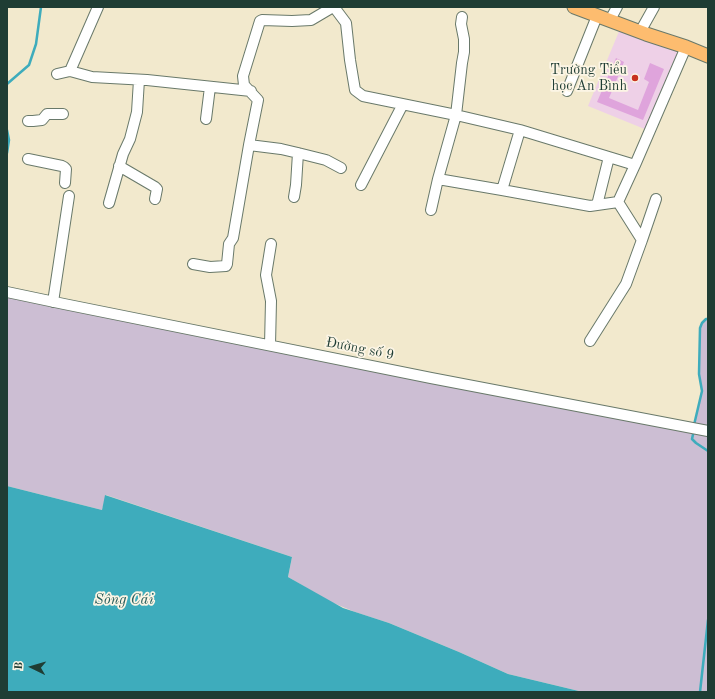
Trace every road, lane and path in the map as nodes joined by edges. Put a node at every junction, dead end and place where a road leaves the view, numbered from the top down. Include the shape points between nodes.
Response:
1 (98, 7) edge
2 (334, 7) edge
3 (574, 7) edge
4 (617, 7) edge
5 (654, 7) edge
6 (462, 17) dead end
7 (603, 18) junction
8 (640, 32) junction
9 (686, 47) junction
10 (708, 56) edge
11 (70, 71) junction
12 (57, 74) dead end
13 (139, 80) junction
14 (210, 87) junction
15 (251, 91) junction
16 (567, 91) dead end
17 (403, 104) junction
18 (63, 114) dead end
19 (456, 115) junction
20 (206, 119) dead end
21 (28, 121) dead end
22 (520, 130) junction
23 (249, 145) junction
24 (298, 153) junction
25 (609, 157) junction
26 (28, 159) dead end
27 (635, 165) junction
28 (119, 166) junction
29 (341, 168) dead end
30 (438, 179) junction
31 (65, 183) dead end
32 (361, 185) dead end
33 (502, 190) junction
34 (69, 196) dead end
35 (294, 197) dead end
36 (155, 199) dead end
37 (656, 199) dead end
38 (618, 202) junction
39 (109, 203) dead end
40 (597, 206) junction
41 (431, 210) dead end
42 (642, 240) junction
43 (271, 244) dead end
44 (193, 264) dead end
45 (7, 292) edge
46 (53, 302) junction
47 (590, 341) dead end
48 (270, 345) junction
49 (704, 430) edge

1 - 11 street
2 - 15 street via 311,20 260,21 243,76 244,85
2 - 17 street via 346,23 355,90 363,96
3 - 7 main road
4 - 7 street
5 - 8 street
6 - 19 street via 464,52
7 - 8 main road
7 - 16 street
8 - 9 main road
9 - 10 main road
9 - 27 street
11 - 12 street
11 - 13 street via 92,78
13 - 14 street
13 - 28 street via 137,112 130,140
14 - 15 street
14 - 20 street
15 - 23 street via 258,100
17 - 19 street
17 - 32 street
18 - 21 street via 47,114 42,120
19 - 22 street
19 - 30 street
22 - 25 street
22 - 33 street
23 - 24 street
23 - 44 street via 227,264 210,267
24 - 29 street via 326,160
24 - 35 street
25 - 27 street
25 - 40 street
26 - 31 street via 64,167
27 - 38 street
28 - 36 street via 155,187
28 - 39 street
30 - 33 street
30 - 41 street
33 - 40 street
34 - 46 street
37 - 42 street
38 - 40 street
38 - 42 street
42 - 47 street via 626,284
43 - 48 street via 266,275 271,301
45 - 46 street, Đường số 9
46 - 48 street, Đường số 9
48 - 49 street, Đường số 9

